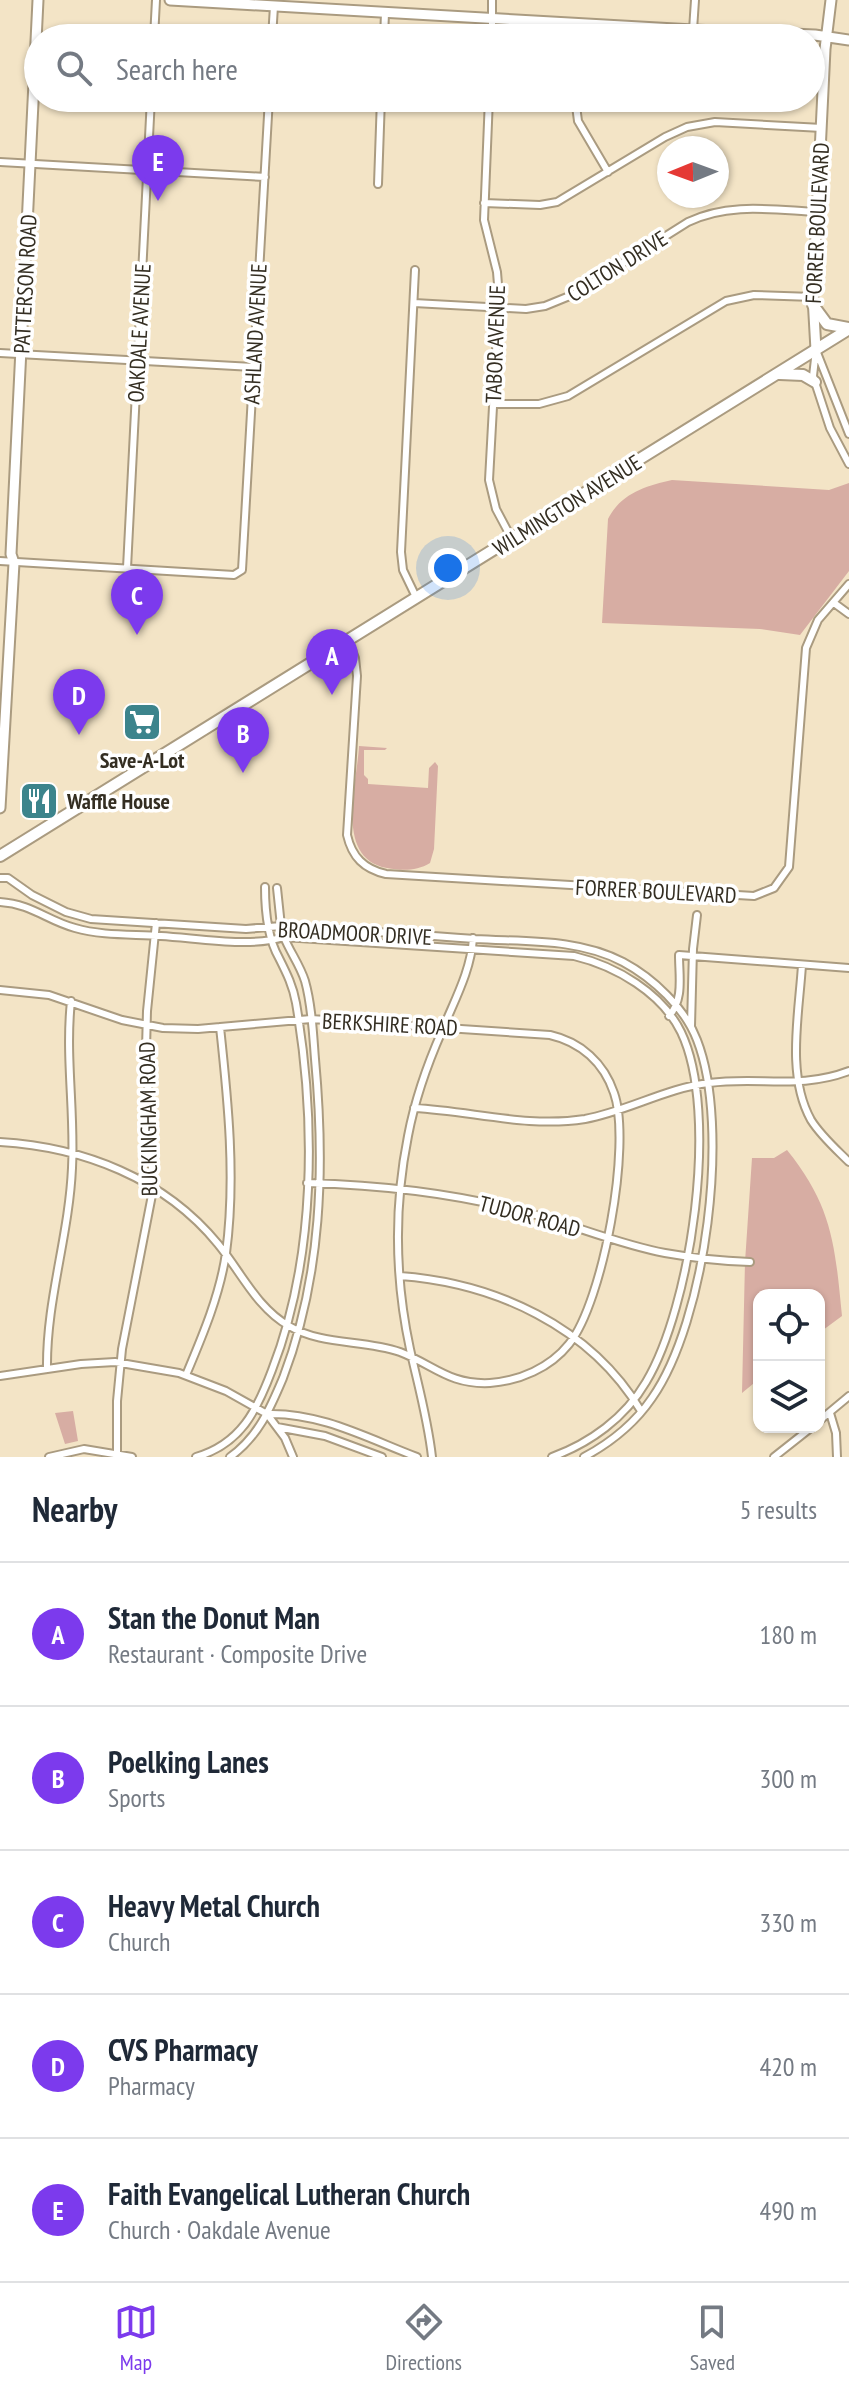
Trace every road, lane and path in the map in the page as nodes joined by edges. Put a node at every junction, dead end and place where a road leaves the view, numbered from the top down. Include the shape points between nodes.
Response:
1 (38, 0) edge
2 (156, 0) edge
3 (170, 0) edge
4 (492, 0) edge
5 (695, 0) edge
6 (831, 0) edge
7 (274, 6) junction
8 (385, 13) junction
9 (491, 19) junction
10 (579, 23) joint
11 (37, 24) edge
12 (155, 24) edge
13 (273, 24) edge
14 (385, 24) edge
15 (491, 24) edge
16 (595, 24) edge
17 (693, 24) edge
18 (827, 37) junction
19 (849, 40) edge
20 (825, 73) edge
21 (33, 112) edge
22 (150, 112) edge
23 (268, 112) edge
24 (381, 112) edge
25 (488, 112) edge
26 (577, 112) edge
27 (823, 112) edge
28 (822, 128) junction
29 (0, 162) edge
30 (31, 164) junction
31 (147, 171) junction
32 (608, 172) junction
33 (265, 177) junction
34 (378, 184) dead end
35 (484, 203) junction
36 (817, 212) junction
37 (415, 270) dead end
38 (813, 301) junction
39 (414, 303) junction
40 (499, 308) junction
41 (849, 328) edge
42 (816, 350) junction
43 (0, 352) edge
44 (18, 353) junction
45 (138, 360) junction
46 (253, 367) junction
47 (778, 374) junction
48 (815, 382) junction
49 (494, 404) junction
50 (849, 434) edge
51 (849, 464) edge
52 (512, 539) junction
53 (0, 561) edge
54 (14, 563) junction
55 (127, 568) junction
56 (849, 584) edge
57 (416, 597) junction
58 (834, 603) junction
59 (849, 614) edge
60 (348, 640) junction
61 (2, 776) edge
62 (0, 808) edge
63 (0, 856) edge
64 (0, 878) edge
65 (265, 887) dead end
66 (277, 888) dead end
67 (0, 902) edge
68 (697, 915) dead end
69 (156, 923) junction
70 (282, 931) junction
71 (156, 935) junction
72 (270, 935) junction
73 (473, 938) junction
74 (473, 950) junction
75 (692, 957) junction
76 (802, 965) junction
77 (849, 968) edge
78 (0, 990) edge
79 (71, 1001) junction
80 (677, 1007) junction
81 (669, 1016) junction
82 (311, 1019) junction
83 (299, 1021) junction
84 (146, 1026) junction
85 (691, 1026) junction
86 (220, 1027) junction
87 (443, 1028) junction
88 (849, 1071) edge
89 (709, 1083) junction
90 (798, 1083) junction
91 (696, 1085) junction
92 (414, 1108) junction
93 (618, 1110) junction
94 (0, 1142) edge
95 (72, 1152) junction
96 (849, 1162) edge
97 (307, 1183) junction
98 (320, 1183) junction
99 (152, 1187) junction
100 (400, 1189) junction
101 (608, 1237) junction
102 (225, 1254) junction
103 (688, 1256) junction
104 (701, 1259) junction
105 (750, 1262) dead end
106 (400, 1276) junction
107 (288, 1326) junction
108 (300, 1331) junction
109 (574, 1337) junction
110 (413, 1359) junction
111 (121, 1363) junction
112 (47, 1369) junction
113 (186, 1375) junction
114 (0, 1376) edge
115 (849, 1396) edge
116 (634, 1399) junction
117 (256, 1409) junction
118 (641, 1411) junction
119 (830, 1413) junction
120 (267, 1414) junction
121 (825, 1417) edge
122 (277, 1427) junction
123 (804, 1433) edge
124 (117, 1456) edge
125 (49, 1457) edge
126 (132, 1457) edge
127 (196, 1457) edge
128 (230, 1457) edge
129 (293, 1457) edge
130 (382, 1457) edge
131 (417, 1457) edge
132 (432, 1457) edge
133 (552, 1457) edge
134 (584, 1457) edge
135 (774, 1457) edge
136 (837, 1457) edge

1 - 11 main road, PATTERSON ROAD
2 - 12 street
3 - 7 main road
4 - 9 street
5 - 17 street
6 - 18 main road, FORRER BOULEVARD
7 - 8 main road
7 - 13 street
8 - 9 main road
8 - 14 street
9 - 10 main road
9 - 15 street
10 - 16 main road
18 - 19 main road
18 - 20 main road, FORRER BOULEVARD
21 - 30 main road, PATTERSON ROAD
22 - 31 street, OAKDALE AVENUE
23 - 33 street, ASHLAND AVENUE
24 - 34 street
25 - 35 street, TABOR AVENUE
26 - 32 street
27 - 28 main road, FORRER BOULEVARD
28 - 32 street via 699,123 675,131
28 - 36 main road, FORRER BOULEVARD
29 - 30 street
30 - 31 street
30 - 44 main road, PATTERSON ROAD
31 - 33 street
31 - 45 street, OAKDALE AVENUE
32 - 35 street via 557,202
33 - 46 street, ASHLAND AVENUE
35 - 40 street, TABOR AVENUE
36 - 38 main road, FORRER BOULEVARD
36 - 40 street, COLTON DRIVE via 709,213 554,304
37 - 39 street
38 - 41 main road via 827,324
38 - 42 main road, FORRER BOULEVARD
38 - 49 street via 754,295 726,301 568,396 539,404
39 - 40 street, COLTON DRIVE
39 - 57 street via 401,552
40 - 49 street, TABOR AVENUE
41 - 42 main road, WILMINGTON AVENUE
42 - 47 main road, WILMINGTON AVENUE
42 - 48 street, FORRER BOULEVARD
42 - 50 street, FORRER BOULEVARD
43 - 44 street
44 - 45 street
44 - 54 main road, PATTERSON ROAD
45 - 46 street
45 - 55 street, OAKDALE AVENUE
46 - 55 street, ASHLAND AVENUE via 242,570 234,575
47 - 48 main road via 803,375
47 - 52 main road, WILMINGTON AVENUE
48 - 51 street, FORRER BOULEVARD
49 - 52 street, TABOR AVENUE via 490,490
52 - 57 main road, WILMINGTON AVENUE
53 - 54 street
54 - 55 street
54 - 61 main road, PATTERSON ROAD
56 - 58 street, FORRER BOULEVARD
57 - 60 main road, WILMINGTON AVENUE
58 - 59 street
58 - 60 street, FORRER BOULEVARD via 818,620 803,661 791,859 784,878 769,892 747,897 386,874 360,862 347,835 357,676
60 - 63 main road, WILMINGTON AVENUE
61 - 62 main road, PATTERSON ROAD
64 - 69 street, BROADMOOR DRIVE via 77,916
65 - 72 street
66 - 70 street
67 - 71 street, BROADMOOR DRIVE via 27,906 73,928
68 - 75 street
69 - 71 street, BUCKINGHAM ROAD
69 - 72 street, BROADMOOR DRIVE
70 - 72 street, BROADMOOR DRIVE
70 - 72 street, BROADMOOR DRIVE
70 - 73 street, BROADMOOR DRIVE
70 - 74 street, BROADMOOR DRIVE
70 - 82 street via 305,981
71 - 72 street, BROADMOOR DRIVE
71 - 84 street, BUCKINGHAM ROAD
72 - 83 street via 293,985
73 - 74 street
73 - 80 street, BROADMOOR DRIVE via 589,948 636,969
74 - 81 street, BROADMOOR DRIVE via 586,959 630,979
74 - 87 street
75 - 76 street
75 - 80 street via 679,955
75 - 85 street
76 - 77 street
76 - 90 street
78 - 79 street, BERKSHIRE ROAD
79 - 84 street, BERKSHIRE ROAD
79 - 95 street
80 - 81 street
80 - 85 street, BROADMOOR DRIVE
81 - 91 street, BROADMOOR DRIVE via 681,1033
82 - 83 street, BERKSHIRE ROAD
82 - 87 street, BERKSHIRE ROAD
82 - 98 street
83 - 86 street, BERKSHIRE ROAD
83 - 97 street
84 - 86 street, BERKSHIRE ROAD
84 - 99 street, BUCKINGHAM ROAD
85 - 89 street
86 - 102 street via 228,1132
87 - 92 street
87 - 93 street, BERKSHIRE ROAD via 550,1035 575,1045 607,1076
88 - 90 street
89 - 90 street
89 - 91 street
89 - 104 street via 711,1161
90 - 96 street via 811,1120
91 - 93 street
91 - 103 street, BROADMOOR DRIVE via 698,1161
92 - 93 street via 535,1123
92 - 100 street
93 - 101 street, BERKSHIRE ROAD
94 - 95 street
95 - 99 street
95 - 112 street
97 - 98 street, TUDOR ROAD
97 - 107 street via 302,1257
98 - 100 street, TUDOR ROAD
98 - 108 street via 314,1259
99 - 102 street via 186,1212
99 - 111 street, BUCKINGHAM ROAD
100 - 101 street, TUDOR ROAD via 500,1206
100 - 106 street
101 - 103 street, TUDOR ROAD
101 - 109 street, BERKSHIRE ROAD via 589,1309
102 - 107 street via 262,1304
102 - 113 street
103 - 104 street, TUDOR ROAD
103 - 116 street, BROADMOOR DRIVE via 666,1340
104 - 105 street, TUDOR ROAD
104 - 118 street via 679,1344
106 - 109 street via 495,1294
106 - 110 street
107 - 108 street
107 - 117 street
108 - 110 street via 332,1342 383,1347
108 - 120 street
109 - 110 street via 546,1364 505,1381 460,1381
109 - 116 street
110 - 132 street
111 - 112 street
111 - 113 street
111 - 124 street, BUCKINGHAM ROAD
112 - 114 street
113 - 117 street
115 - 119 street
116 - 118 street
116 - 133 street, BROADMOOR DRIVE via 592,1438
117 - 120 street
117 - 127 street via 233,1439
118 - 134 street
119 - 121 street
119 - 136 street
120 - 122 street
120 - 128 street
120 - 131 street via 329,1424
122 - 129 street
122 - 130 street via 325,1436
123 - 135 street
124 - 125 street via 84,1449
124 - 126 street

